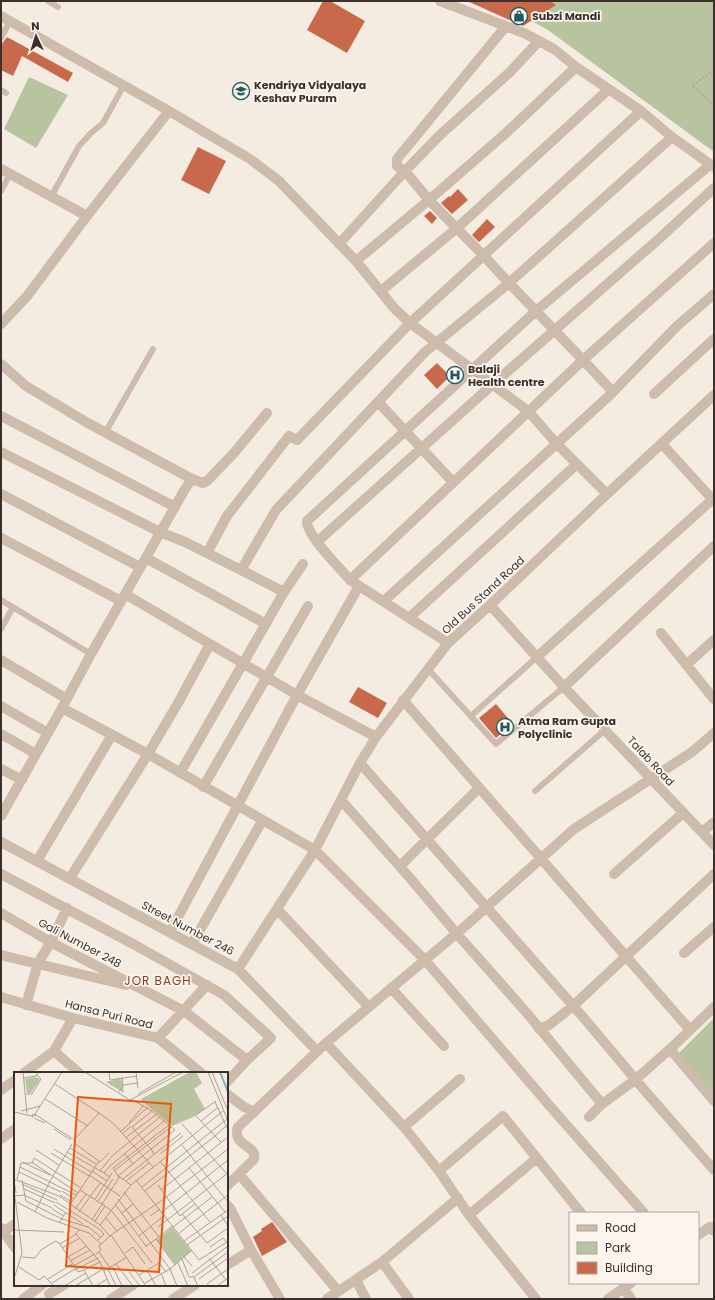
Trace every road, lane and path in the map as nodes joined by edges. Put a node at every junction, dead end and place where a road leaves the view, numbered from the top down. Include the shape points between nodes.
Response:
1 (48, 1) edge
2 (440, 1) edge
3 (58, 7) dead end
4 (1, 16) edge
5 (10, 21) junction
6 (506, 26) junction
7 (1, 38) edge
8 (539, 41) junction
9 (576, 67) junction
10 (714, 70) edge
11 (124, 85) junction
12 (609, 89) junction
13 (714, 105) edge
14 (169, 111) junction
15 (641, 111) junction
16 (672, 137) junction
17 (712, 165) edge
18 (5, 171) edge
19 (404, 171) junction
20 (714, 188) edge
21 (1, 190) edge
22 (51, 197) junction
23 (429, 200) junction
24 (86, 216) junction
25 (456, 228) junction
26 (714, 242) edge
27 (339, 244) junction
28 (484, 256) junction
29 (356, 261) junction
30 (508, 283) junction
31 (381, 291) junction
32 (714, 294) edge
33 (536, 311) junction
34 (410, 323) junction
35 (1, 324) edge
36 (555, 331) junction
37 (714, 339) edge
38 (436, 343) junction
39 (152, 349) dead end
40 (583, 360) junction
41 (1, 364) edge
42 (471, 370) junction
43 (492, 385) junction
44 (614, 392) junction
45 (654, 394) dead end
46 (714, 395) edge
47 (378, 402) junction
48 (528, 411) junction
49 (267, 413) dead end
50 (1, 416) edge
51 (406, 431) junction
52 (105, 433) junction
53 (557, 444) junction
54 (662, 444) junction
55 (422, 449) junction
56 (1, 452) edge
57 (578, 464) junction
58 (192, 479) junction
59 (453, 482) junction
60 (1, 494) edge
61 (607, 494) junction
62 (714, 500) edge
63 (175, 506) junction
64 (160, 532) junction
65 (1, 538) edge
66 (317, 542) junction
67 (714, 546) edge
68 (207, 553) junction
69 (146, 558) junction
70 (303, 564) dead end
71 (140, 567) junction
72 (241, 570) junction
73 (350, 580) junction
74 (359, 586) junction
75 (284, 592) junction
76 (123, 598) junction
77 (1, 600) edge
78 (384, 601) junction
79 (490, 605) junction
80 (308, 606) dead end
81 (13, 607) junction
82 (408, 618) junction
83 (266, 624) junction
84 (1, 629) edge
85 (661, 633) dead end
86 (714, 640) edge
87 (448, 643) junction
88 (210, 644) junction
89 (91, 654) junction
90 (538, 656) junction
91 (1, 660) edge
92 (243, 664) junction
93 (686, 665) junction
94 (428, 669) junction
95 (267, 678) junction
96 (564, 687) junction
97 (297, 695) junction
98 (67, 699) junction
99 (714, 699) edge
100 (403, 700) junction
101 (1, 706) edge
102 (62, 708) junction
103 (471, 716) junction
104 (605, 730) junction
105 (48, 733) junction
106 (714, 733) edge
107 (1, 734) edge
108 (112, 735) junction
109 (376, 737) junction
110 (36, 754) junction
111 (148, 754) junction
112 (360, 763) junction
113 (1, 769) edge
114 (180, 773) junction
115 (651, 779) junction
116 (22, 780) junction
117 (204, 787) junction
118 (479, 788) junction
119 (535, 791) dead end
120 (341, 800) junction
121 (4, 805) edge
122 (237, 806) junction
123 (683, 813) junction
124 (1, 816) edge
125 (262, 821) junction
126 (714, 822) edge
127 (702, 832) junction
128 (427, 839) junction
129 (1, 842) edge
130 (714, 845) edge
131 (315, 850) junction
132 (542, 858) junction
133 (37, 861) junction
134 (400, 866) junction
135 (1, 874) edge
136 (614, 874) dead end
137 (714, 874) edge
138 (70, 878) junction
139 (487, 907) junction
140 (67, 908) junction
141 (277, 909) junction
142 (1, 913) edge
143 (714, 927) edge
144 (170, 932) junction
145 (457, 934) junction
146 (51, 942) junction
147 (192, 944) junction
148 (684, 953) dead end
149 (1, 954) edge
150 (626, 956) junction
151 (425, 960) junction
152 (38, 963) junction
153 (238, 969) junction
154 (206, 985) junction
155 (391, 988) junction
156 (143, 990) junction
157 (1, 997) edge
158 (26, 1005) junction
159 (573, 1006) junction
160 (369, 1007) junction
161 (714, 1007) edge
162 (184, 1011) junction
163 (74, 1018) junction
164 (539, 1028) junction
165 (690, 1030) junction
166 (158, 1038) junction
167 (326, 1043) junction
168 (444, 1046) dead end
169 (670, 1049) junction
170 (54, 1051) junction
171 (318, 1051) junction
172 (247, 1060) junction
173 (25, 1072) edge
174 (77, 1072) edge
175 (200, 1072) edge
176 (460, 1079) dead end
177 (635, 1080) junction
178 (14, 1081) edge
179 (228, 1081) edge
180 (1, 1090) edge
181 (228, 1095) edge
182 (714, 1101) edge
183 (602, 1104) junction
184 (255, 1112) junction
185 (589, 1117) dead end
186 (404, 1128) junction
187 (14, 1130) edge
188 (1, 1139) edge
189 (537, 1158) junction
190 (714, 1170) edge
191 (439, 1171) junction
192 (239, 1174) junction
193 (228, 1185) edge
194 (458, 1198) junction
195 (228, 1206) edge
196 (580, 1212) edge
197 (643, 1212) edge
198 (469, 1214) junction
199 (231, 1222) edge
200 (14, 1224) edge
201 (2, 1230) edge
202 (714, 1231) edge
203 (699, 1234) edge
204 (14, 1247) edge
205 (251, 1250) junction
206 (382, 1262) junction
207 (228, 1264) edge
208 (356, 1280) junction
209 (41, 1286) edge
210 (43, 1286) edge
211 (63, 1286) edge
212 (131, 1286) edge
213 (193, 1286) edge
214 (627, 1286) edge
215 (338, 1291) junction
216 (50, 1297) edge
217 (23, 1299) edge
218 (111, 1299) edge
219 (173, 1299) edge
220 (280, 1299) edge
221 (327, 1299) edge
222 (366, 1299) edge
223 (409, 1299) edge
224 (536, 1299) edge
225 (608, 1299) edge
226 (631, 1299) edge

1 - 3 lane
2 - 6 street
4 - 5 street
5 - 7 lane
5 - 11 street
6 - 8 street
6 - 19 street via 397,159 397,166
8 - 9 street via 554,49
8 - 19 street via 510,72
9 - 12 street
9 - 23 street via 506,134
10 - 13 path via 692,86
11 - 14 street
11 - 22 lane via 103,123 79,146
12 - 15 street
12 - 25 street
14 - 24 street
14 - 27 street via 250,158 278,181
15 - 16 street
15 - 28 street
16 - 17 street
16 - 30 street
17 - 33 street
18 - 21 lane
18 - 22 street
19 - 23 street
19 - 27 street
20 - 36 street
22 - 24 street
23 - 25 street
23 - 29 street
24 - 35 street via 28,295
25 - 28 street
25 - 31 street
26 - 40 street
27 - 29 street
28 - 30 street
28 - 34 street
29 - 31 street
30 - 33 street
30 - 38 street
31 - 34 street
32 - 44 street via 677,326
33 - 36 street
33 - 42 street
34 - 38 street
34 - 68 street via 297,440 289,436 227,516
36 - 40 street
36 - 43 street
37 - 45 street
38 - 42 street
38 - 47 street
39 - 52 lane
40 - 44 street
40 - 48 street
41 - 52 street via 26,386
42 - 43 street
42 - 51 street
43 - 48 street
43 - 55 street
44 - 53 street
46 - 54 street, Old Bus Stand Road
47 - 51 street
47 - 72 street via 276,510
48 - 53 street
48 - 59 street
49 - 58 street via 207,481 203,483
50 - 63 street
51 - 55 street
51 - 66 street via 307,520 307,527
52 - 58 street
53 - 57 street
53 - 78 street
54 - 61 street, Old Bus Stand Road
54 - 62 street
55 - 59 street
55 - 66 street
56 - 64 street
57 - 61 street
57 - 82 street
58 - 63 street
59 - 73 street
60 - 71 street
61 - 79 street, Old Bus Stand Road
62 - 90 street
63 - 64 street
64 - 68 street
64 - 69 street
65 - 76 street
66 - 73 street
67 - 96 street
68 - 72 street
69 - 71 street
69 - 83 street
70 - 75 street
71 - 76 street
72 - 75 street
73 - 74 street
74 - 78 street
74 - 97 street
75 - 83 street
76 - 88 street
76 - 89 street
77 - 81 lane
78 - 82 street
79 - 87 street, Old Bus Stand Road
79 - 90 street, Talab Road
80 - 95 street
81 - 84 lane
81 - 89 lane
82 - 87 street
83 - 92 street
85 - 93 street
86 - 93 street
87 - 94 street, Old Bus Stand Road
88 - 92 street
88 - 111 street
89 - 98 street
90 - 96 street, Talab Road
90 - 103 lane
91 - 98 street
92 - 95 street
92 - 114 street
93 - 99 street
94 - 100 street, Old Bus Stand Road
94 - 103 lane
95 - 97 street
95 - 117 street
96 - 103 lane via 496,744
96 - 104 street, Talab Road
97 - 109 street
97 - 122 street
98 - 102 street
100 - 109 street, Old Bus Stand Road
100 - 118 street
101 - 105 street
102 - 105 street
102 - 108 street
104 - 115 street, Talab Road
104 - 119 lane
105 - 110 street
106 - 115 street via 692,752
107 - 110 street
108 - 111 street
108 - 133 street
109 - 112 street, Old Bus Stand Road
110 - 116 street
111 - 114 street
111 - 138 street
112 - 120 street, Old Bus Stand Road
112 - 128 street
113 - 116 street
114 - 117 street
115 - 123 street, Talab Road
115 - 132 street via 574,829
116 - 121 street
117 - 122 street
118 - 128 street
118 - 132 street
120 - 131 street, Old Bus Stand Road
120 - 134 street
121 - 124 street
122 - 125 street
122 - 144 street
123 - 127 street, Talab Road
123 - 136 street
125 - 131 street
125 - 147 street
126 - 127 street
127 - 130 street, Talab Road
128 - 134 street
128 - 139 street
129 - 133 street, Street Number 246
131 - 141 street, Street Number 246
131 - 151 street
132 - 139 street
132 - 150 street
133 - 138 street, Street Number 246
134 - 145 street
135 - 140 street
137 - 150 street
138 - 144 street, Street Number 246
139 - 145 street
139 - 159 street
140 - 146 street
140 - 154 street
141 - 153 street, Street Number 246
141 - 160 street
142 - 146 street, Gali Number 248
143 - 148 street
144 - 147 street, Street Number 246
145 - 151 street
145 - 164 street
146 - 152 street
146 - 156 street, Gali Number 248
147 - 153 street, Street Number 246
149 - 152 street
150 - 159 street
150 - 165 street
151 - 155 street
151 - 197 street
152 - 156 street
152 - 158 street
153 - 171 street
154 - 162 street
154 - 172 street via 224,995 271,1038
155 - 160 street
155 - 168 street
156 - 162 street, Gali Number 248
157 - 158 street, Hansa Puri Road
158 - 163 street, Hansa Puri Road
159 - 164 street via 549,1025
159 - 177 street
160 - 167 street
161 - 165 street
162 - 166 street
162 - 172 street, Gali Number 248
163 - 166 street, Hansa Puri Road
163 - 170 street
164 - 183 street
165 - 169 street
166 - 175 street, Hansa Puri Road
167 - 171 street
167 - 186 street
169 - 177 street
169 - 182 street
170 - 173 street
170 - 174 street
171 - 184 street
172 - 179 street
176 - 186 street
177 - 183 street
177 - 190 street
178 - 180 street
181 - 184 street
183 - 185 street
184 - 192 street via 236,1132 238,1138 254,1152 255,1156
186 - 191 street
187 - 188 street
189 - 191 street via 504,1116
189 - 196 street
189 - 198 street
191 - 194 street
192 - 193 street
192 - 215 street
194 - 198 street
194 - 206 street
195 - 199 street
198 - 224 street
199 - 205 street
200 - 201 street
201 - 204 street
202 - 203 street via 710,1227
205 - 207 street
205 - 220 street
206 - 208 street
206 - 223 street
208 - 215 street
208 - 222 street
209 - 217 street
210 - 216 street
211 - 216 street
212 - 218 street
213 - 219 street
214 - 225 street
214 - 226 street
215 - 221 street

